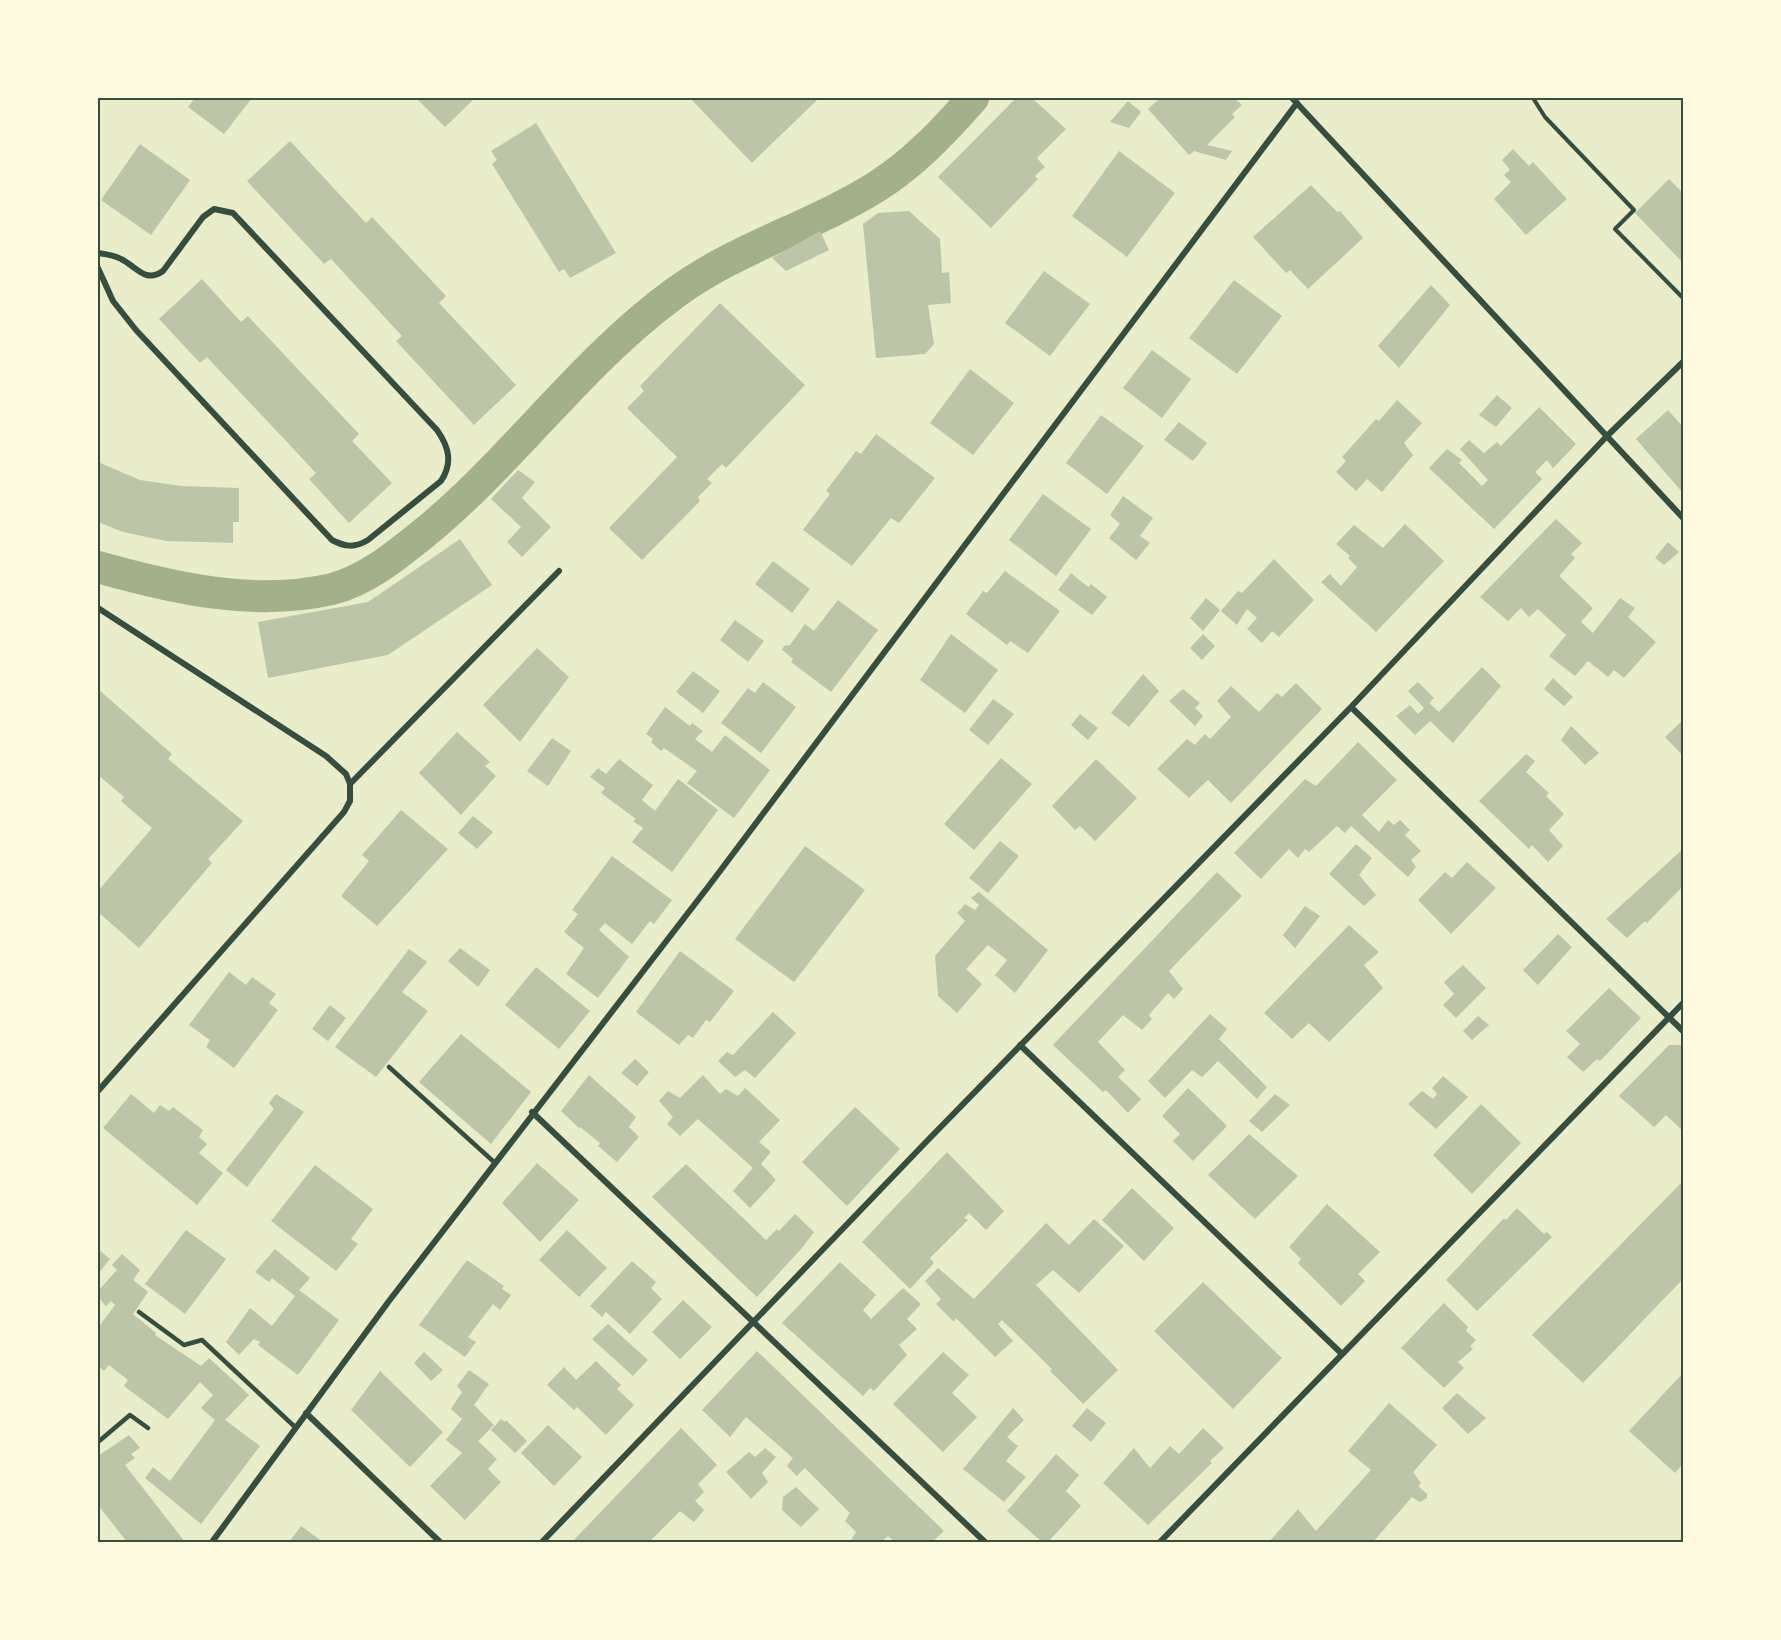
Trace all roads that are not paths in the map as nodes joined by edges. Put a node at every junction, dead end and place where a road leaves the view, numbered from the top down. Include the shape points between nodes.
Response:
1 (1295, 100) edge
2 (98, 253) edge
3 (98, 268) edge
4 (1683, 361) edge
5 (1607, 436) junction
6 (1683, 519) edge
7 (560, 571) dead end
8 (98, 608) edge
9 (1351, 707) junction
10 (350, 784) junction
11 (1683, 1002) edge
12 (1668, 1017) junction
13 (1683, 1032) edge
14 (1020, 1045) junction
15 (388, 1067) dead end
16 (98, 1091) edge
17 (532, 1112) junction
18 (494, 1162) junction
19 (139, 1312) dead end
20 (754, 1323) junction
21 (1341, 1353) junction
22 (306, 1413) junction
23 (295, 1427) junction
24 (148, 1428) dead end
25 (98, 1442) edge
26 (212, 1542) edge
27 (440, 1542) edge
28 (542, 1542) edge
29 (985, 1542) edge
30 (1160, 1542) edge

1 - 5 street
1 - 17 street via 715,877
2 - 3 street via 122,259 144,275 156,276 203,217 214,209 233,213 438,430 447,448 447,471 441,481 368,540 360,545 341,544 325,532 136,330 113,301
4 - 5 street
5 - 6 street
5 - 9 street
7 - 10 street
8 - 10 street via 326,756 346,774
9 - 12 street
9 - 14 street
10 - 16 street via 345,812
11 - 12 street
12 - 13 street
12 - 21 street
14 - 20 street
14 - 21 street
15 - 18 lane
17 - 18 street
17 - 20 street
18 - 22 street
19 - 23 lane via 184,1345 202,1340
20 - 28 street
20 - 29 street
21 - 30 street
22 - 23 street
22 - 27 street
23 - 26 street
24 - 25 lane via 129,1415

